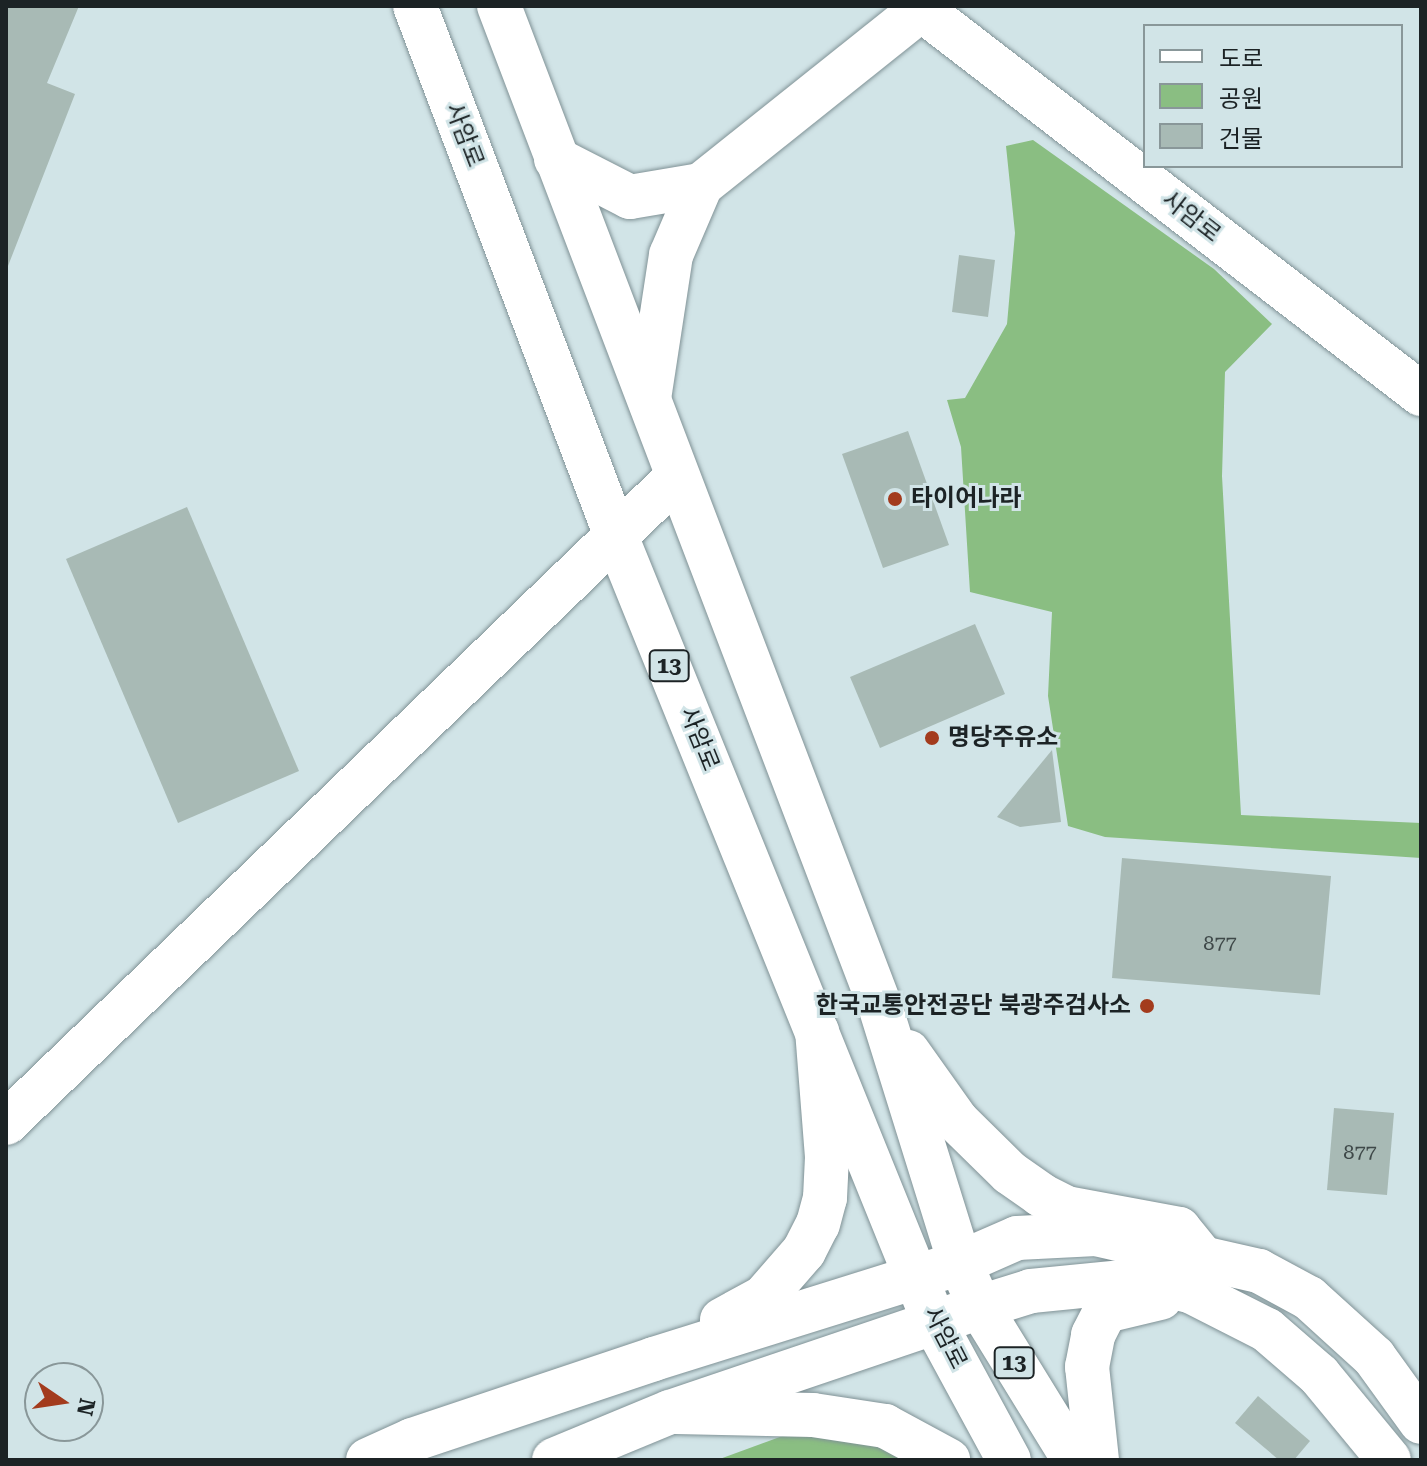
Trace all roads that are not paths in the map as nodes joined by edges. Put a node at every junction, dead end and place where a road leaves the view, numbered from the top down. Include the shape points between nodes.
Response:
1 (415, 6) edge
2 (499, 6) edge
3 (924, 8) edge
4 (556, 159) junction
5 (701, 185) junction
6 (650, 393) junction
7 (1421, 394) edge
8 (675, 479) junction
9 (616, 536) junction
10 (880, 1006) junction
11 (817, 1031) junction
12 (6, 1123) edge
13 (960, 1263) junction
14 (1195, 1273) junction
15 (916, 1277) junction
16 (980, 1307) junction
17 (934, 1322) junction
18 (654, 1359) junction
19 (670, 1412) junction
20 (1421, 1422) edge
21 (368, 1460) edge
22 (554, 1460) edge
23 (948, 1460) edge
24 (1009, 1460) edge
25 (1074, 1460) edge
26 (1097, 1460) edge
27 (1389, 1460) edge

1 - 9 main road, 사암로 / 13
2 - 4 main road, 사암로 / 13
3 - 5 main road, 사암로
3 - 7 main road, 사암로
4 - 5 main road, 사암로 via 630,197
4 - 6 main road, 사암로 / 13
5 - 6 main road, 사암로 via 671,255
6 - 8 main road, 사암로 / 13
8 - 9 main road
8 - 10 main road, 사암로 / 13
9 - 11 main road, 사암로 / 13
9 - 12 main road
10 - 13 main road, 사암로 / 13
10 - 14 main road via 941,1100 1010,1173 1067,1208 1179,1229
11 - 15 main road, 사암로 / 13
11 - 18 main road via 827,1157 818,1224 804,1251 764,1297
13 - 14 main road, 사암로 via 1017,1238 1096,1234
13 - 15 main road
13 - 16 main road, 13
14 - 16 main road, 사암로 via 1031,1291
14 - 20 main road, 사암로 via 1259,1271 1309,1298 1374,1357
14 - 26 main road, 사암로 via 1105,1311 1093,1335 1087,1367
14 - 27 main road, 사암로 via 1319,1375
15 - 17 main road, 사암로 / 13
15 - 18 main road
16 - 17 main road, 사암로
16 - 25 main road, 13
17 - 19 main road, 사암로
17 - 24 main road, 사암로 / 13
18 - 21 main road via 412,1440
19 - 22 main road, 사암로
19 - 23 main road via 813,1415 885,1426

